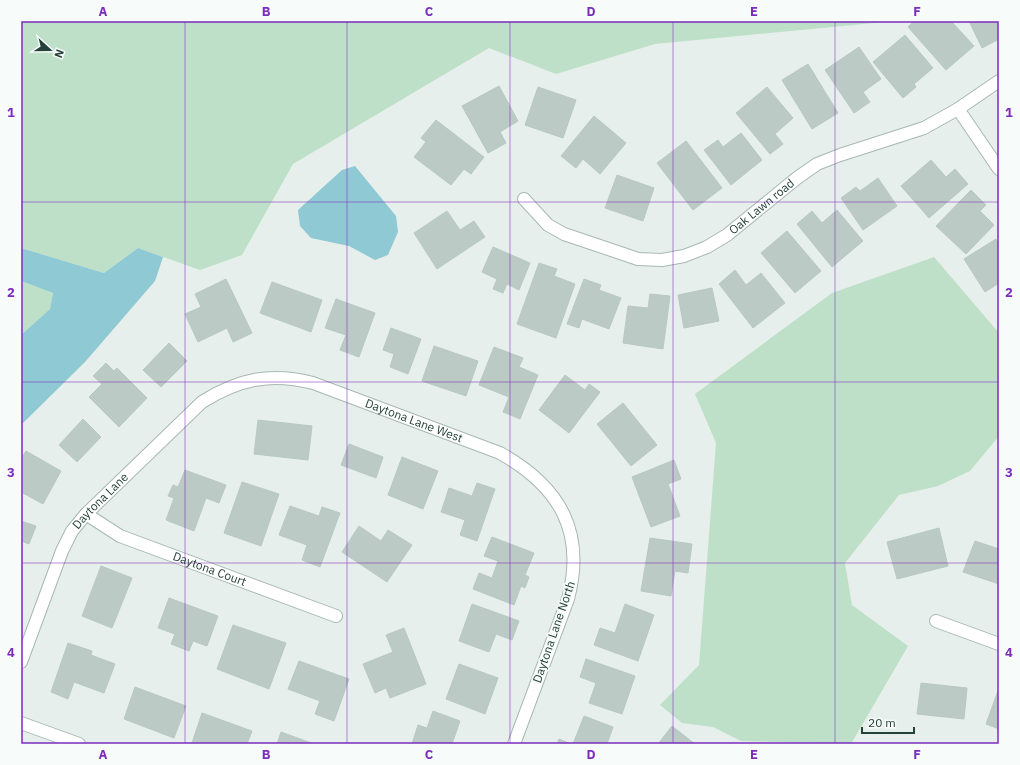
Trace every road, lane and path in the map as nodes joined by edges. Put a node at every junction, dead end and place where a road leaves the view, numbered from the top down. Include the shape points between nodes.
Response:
1 (999, 80) edge
2 (958, 108) junction
3 (999, 169) edge
4 (524, 199) dead end
5 (237, 385) joint
6 (86, 514) junction
7 (566, 518) joint
8 (336, 616) dead end
9 (936, 621) dead end
10 (999, 644) edge
11 (21, 662) edge
12 (21, 723) edge
13 (79, 744) edge
14 (514, 744) edge

1 - 2 street, Oak Lawn road
2 - 3 street
2 - 4 street, Oak Lawn road via 924,128 840,154 817,164 727,235 707,247 684,256 662,260 638,259 564,234 548,225
5 - 6 street, Daytona Lane via 220,391 202,402
5 - 7 street, Daytona Lane West via 258,379 298,379 500,453 520,464 539,480
6 - 8 street, Daytona Court via 120,536
6 - 11 street, Daytona Lane via 72,531 62,551
7 - 14 street, Daytona Lane North via 572,539 572,582
9 - 10 street
12 - 13 street

